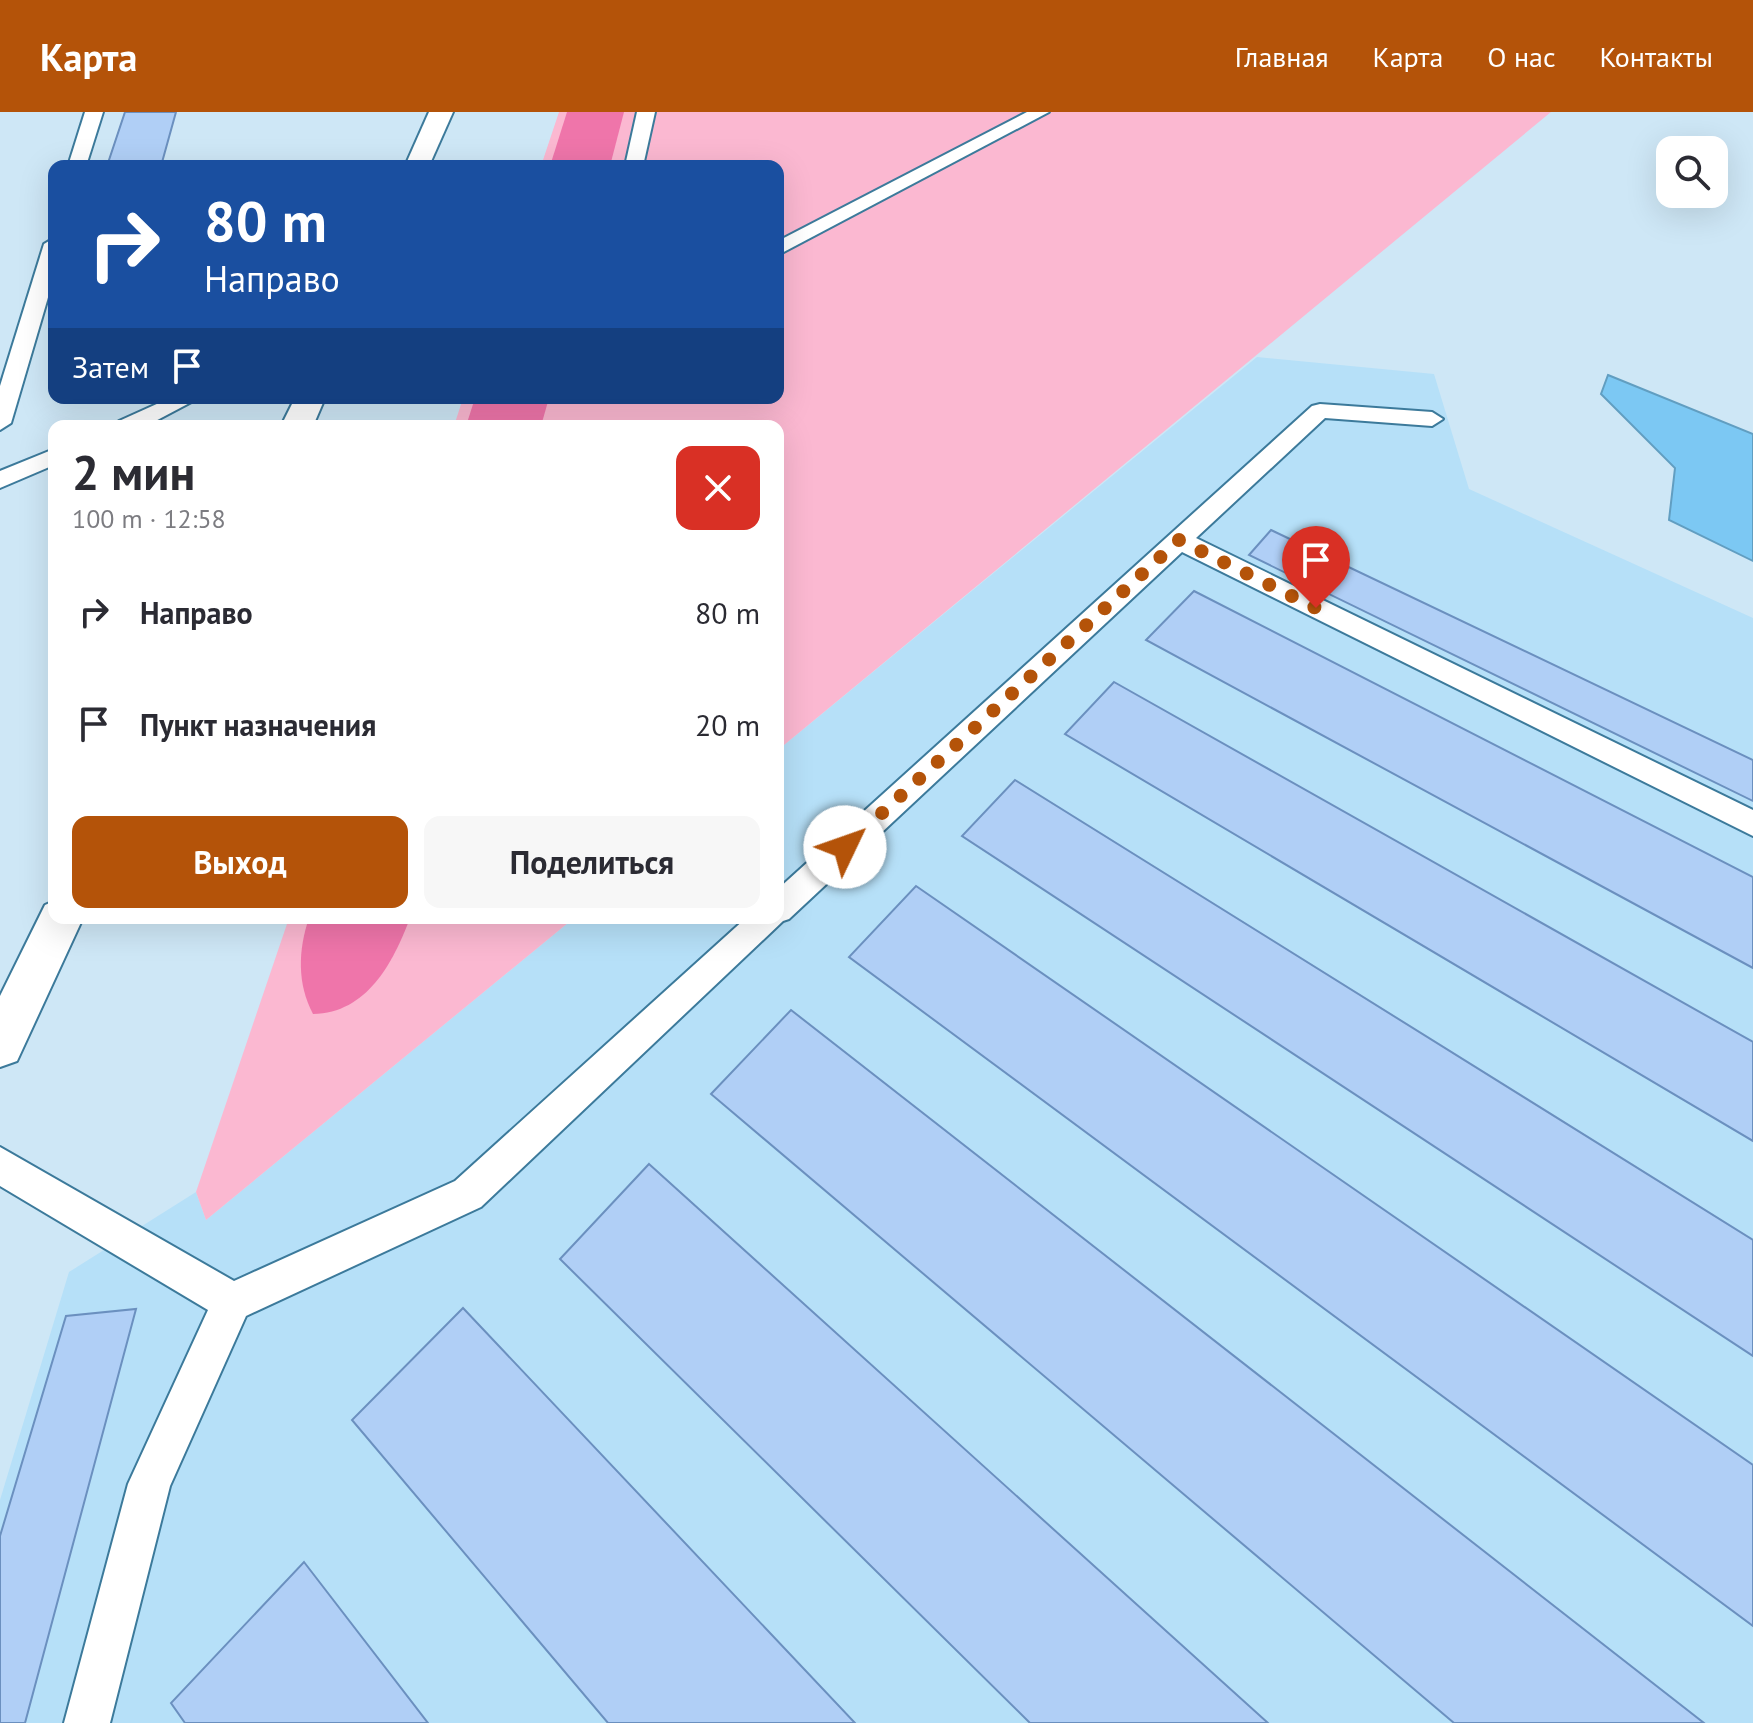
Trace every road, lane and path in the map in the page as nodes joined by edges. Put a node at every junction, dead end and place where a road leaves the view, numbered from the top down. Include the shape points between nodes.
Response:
1 (94, 112) edge
2 (441, 112) edge
3 (646, 112) edge
4 (1040, 112) edge
5 (79, 160) edge
6 (420, 160) edge
7 (635, 160) edge
8 (784, 246) edge
9 (48, 264) edge
10 (175, 404) edge
11 (1432, 419) dead end
12 (140, 420) edge
13 (0, 423) edge
14 (0, 454) edge
15 (48, 459) edge
16 (10, 475) edge
17 (1179, 540) junction
18 (1753, 824) edge
19 (784, 903) edge
20 (58, 924) edge
21 (761, 924) edge
22 (0, 1045) edge
23 (0, 1165) edge
24 (232, 1302) junction
25 (87, 1723) edge

1 - 5 lane
2 - 6 street
3 - 7 lane
4 - 8 lane
9 - 13 lane
10 - 12 lane
11 - 17 lane via 1320,411
14 - 16 lane
15 - 16 lane
17 - 18 lane
17 - 19 lane
20 - 22 street
21 - 24 lane via 468,1194
23 - 24 lane
24 - 25 lane via 149,1484

